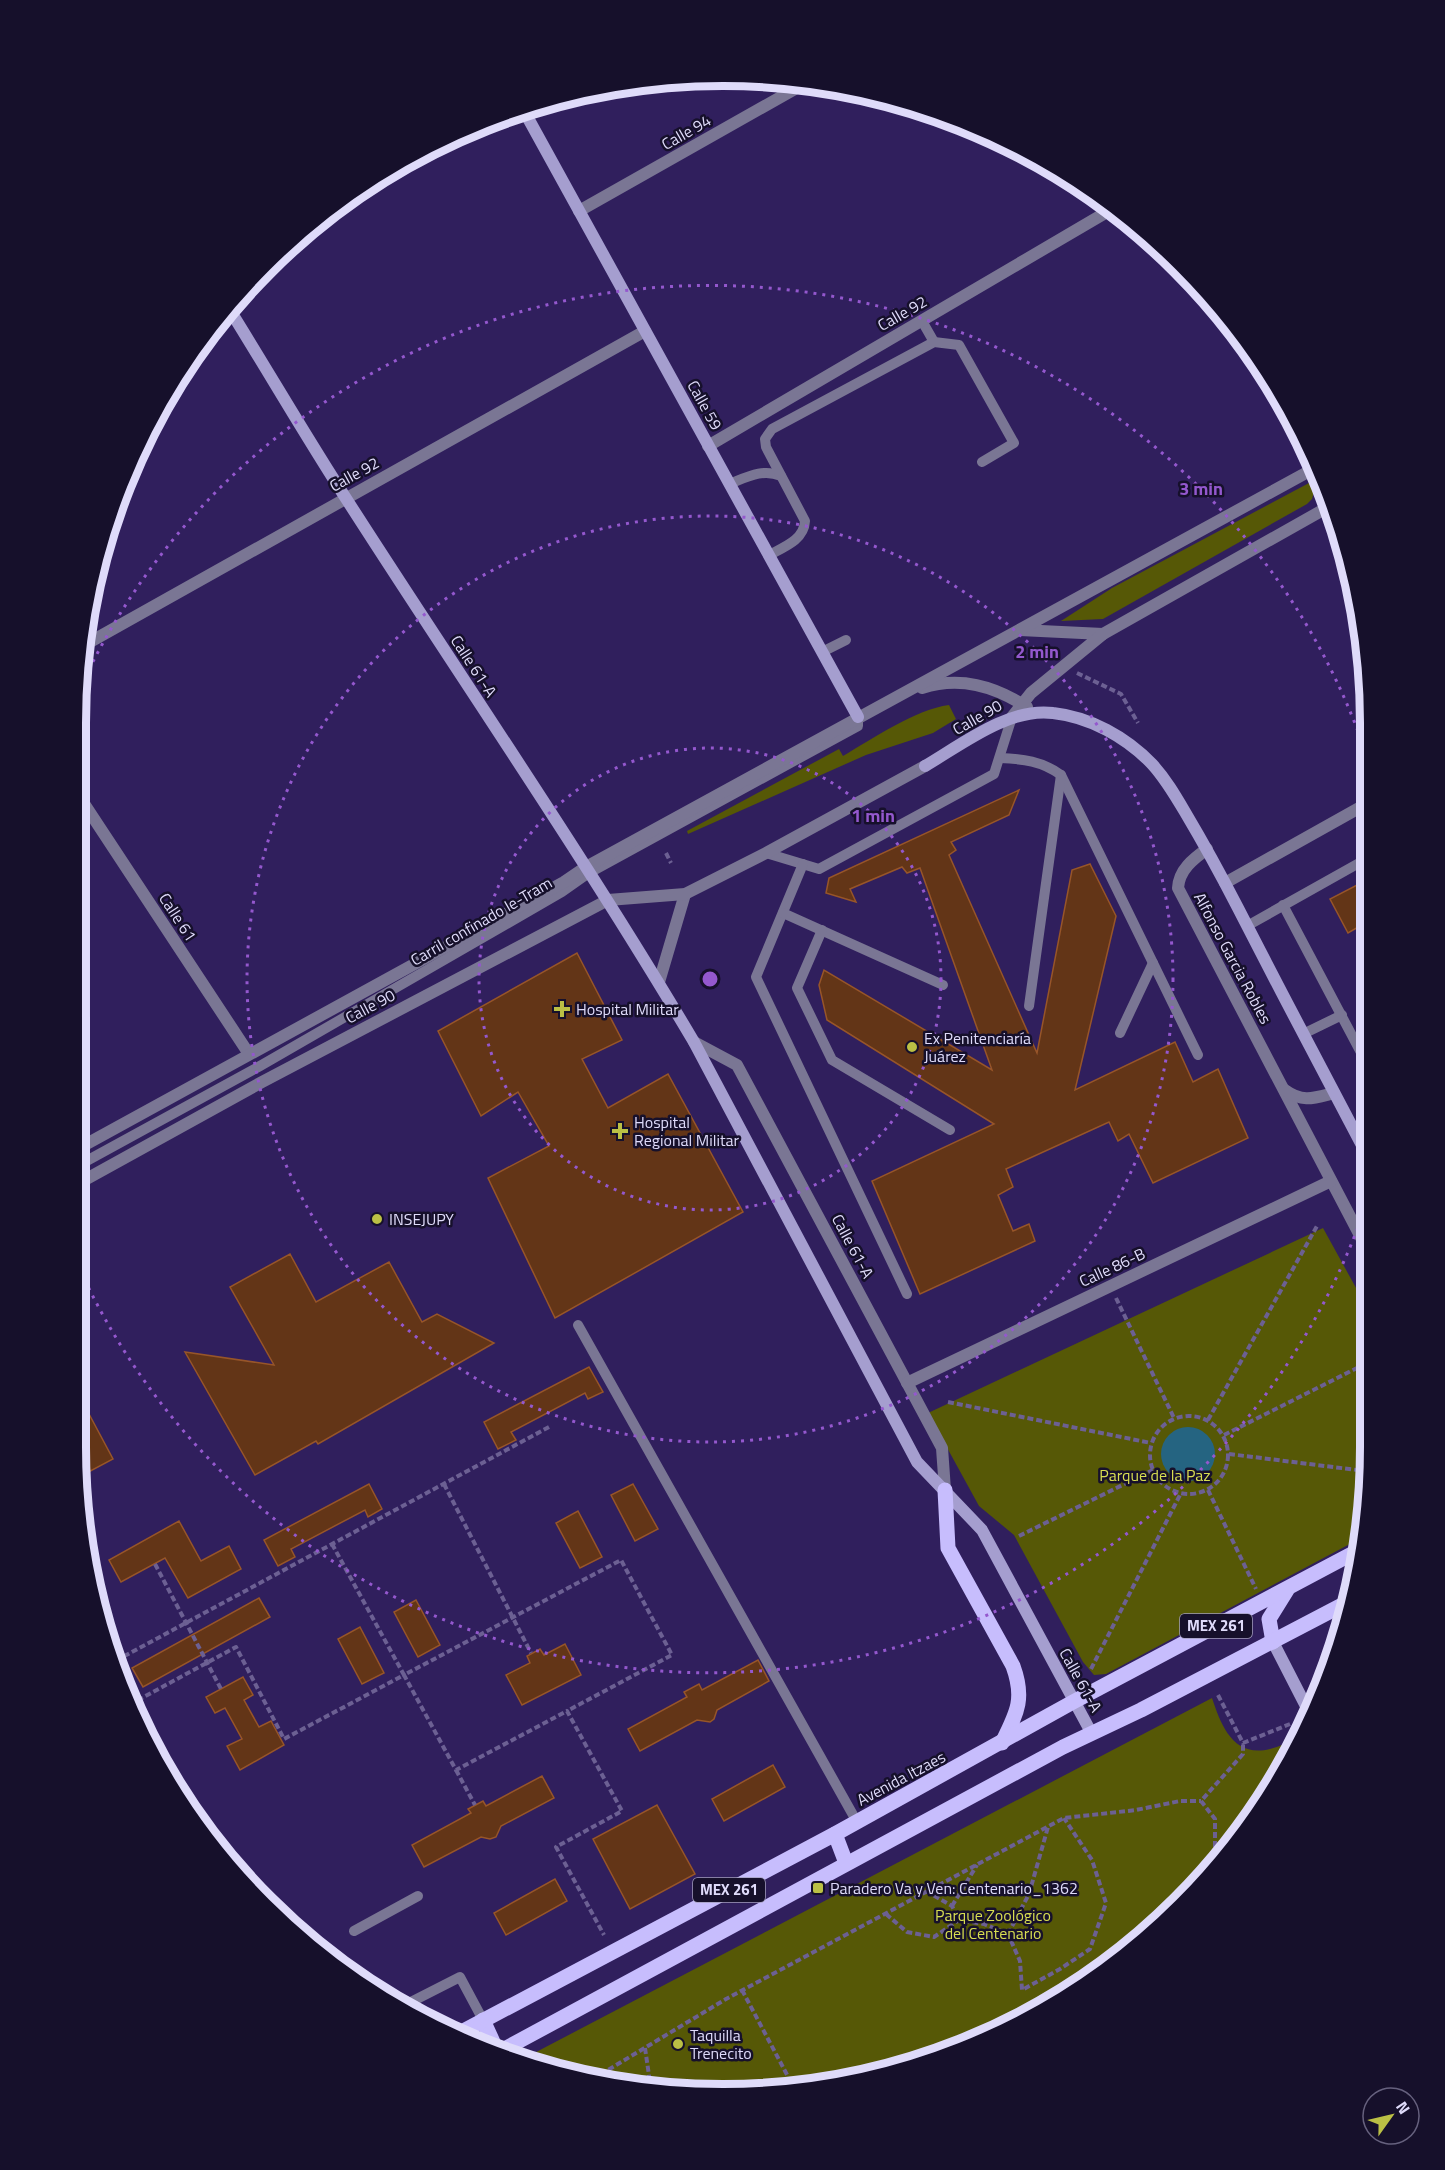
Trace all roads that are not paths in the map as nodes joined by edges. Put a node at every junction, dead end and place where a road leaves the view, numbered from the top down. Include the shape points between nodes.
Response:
1 (794, 90) edge
2 (527, 116) edge
3 (579, 212) junction
4 (1105, 213) edge
5 (233, 315) edge
6 (922, 321) junction
7 (645, 331) junction
8 (934, 342) junction
9 (708, 446) junction
10 (982, 462) dead end
11 (1308, 472) edge
12 (781, 476) junction
13 (729, 484) junction
14 (345, 498) junction
15 (1323, 510) edge
16 (769, 555) junction
17 (1018, 630) junction
18 (1102, 634) junction
19 (846, 640) dead end
20 (91, 641) edge
21 (822, 652) junction
22 (898, 695) junction
23 (1023, 704) junction
24 (1037, 713) junction
25 (858, 717) junction
26 (1012, 717) junction
27 (1000, 758) junction
28 (1061, 775) junction
29 (86, 807) edge
30 (1360, 807) edge
31 (1207, 849) junction
32 (766, 853) junction
33 (1360, 862) edge
34 (804, 864) junction
35 (587, 870) junction
36 (1225, 883) junction
37 (685, 894) junction
38 (608, 900) junction
39 (1283, 905) junction
40 (783, 913) junction
41 (1247, 926) junction
42 (822, 930) junction
43 (1153, 963) junction
44 (659, 982) junction
45 (943, 985) dead end
46 (1029, 1006) dead end
47 (1342, 1015) junction
48 (1120, 1033) dead end
49 (1304, 1034) junction
50 (694, 1042) junction
51 (1360, 1050) edge
52 (249, 1054) junction
53 (1198, 1054) dead end
54 (1282, 1088) junction
55 (1334, 1093) junction
56 (950, 1130) dead end
57 (1360, 1142) edge
58 (86, 1144) edge
59 (86, 1161) edge
60 (86, 1179) edge
61 (1331, 1181) junction
62 (1360, 1236) edge
63 (907, 1294) dead end
64 (578, 1325) dead end
65 (907, 1383) junction
66 (945, 1490) junction
67 (1350, 1554) edge
68 (1289, 1586) junction
69 (1338, 1614) edge
70 (1273, 1642) junction
71 (1073, 1702) junction
72 (1305, 1704) edge
73 (1092, 1734) junction
74 (1002, 1743) junction
75 (857, 1822) junction
76 (835, 1834) junction
77 (846, 1863) junction
78 (418, 1896) dead end
79 (354, 1931) dead end
80 (410, 2002) edge
81 (483, 2020) junction
82 (465, 2030) edge
83 (492, 2041) edge
84 (508, 2047) edge

1 - 3 street, Calle 94
2 - 3 street, Calle 59
3 - 7 street, Calle 59
4 - 6 street, Calle 92
5 - 14 street, Calle 61-A
6 - 8 lane
6 - 9 street, Calle 92
7 - 9 street, Calle 59
7 - 14 street, Calle 92
8 - 10 lane via 959,345 1014,443
8 - 12 lane via 772,429 765,439 766,447
9 - 13 street, Calle 59
11 - 17 street
12 - 13 lane via 757,473
12 - 16 lane via 805,521 805,529 802,535
13 - 16 street, Calle 59
14 - 20 street, Calle 92
14 - 35 street, Calle 61-A
15 - 18 street, Calle 90
16 - 21 street, Calle 59
17 - 18 street
17 - 22 street
18 - 23 street, Calle 90
19 - 21 lane
21 - 25 street, Calle 59
22 - 23 street via 942,683 965,682 992,689
22 - 25 street, Calle 90
23 - 24 street
23 - 26 street, Calle 90
24 - 26 street, Alfonso Garcia Robles
24 - 31 street, Alfonso Garcia Robles via 1083,719 1135,749 1165,778
25 - 35 street, Calle 90
26 - 27 lane
26 - 32 street, Calle 90
27 - 28 lane via 1049,766
27 - 34 lane via 994,774 819,869
28 - 43 lane
28 - 46 lane
29 - 52 street, Calle 61
30 - 36 street
31 - 36 street, Alfonso Garcia Robles
31 - 54 street, Alfonso Garcia Robles via 1184,869 1178,888
32 - 34 lane
32 - 37 street, Calle 90
33 - 39 lane
34 - 40 lane
35 - 38 street, Calle 61-A
35 - 52 street, Calle 90
35 - 59 lane, Carril confinado Ie-Tram via 562,892
36 - 41 street, Alfonso Garcia Robles
37 - 38 street, Calle 90
37 - 44 street
38 - 44 street, Calle 61-A
38 - 60 street, Calle 90
39 - 41 lane
39 - 47 lane
40 - 42 lane
40 - 63 lane via 756,977
41 - 49 street, Alfonso Garcia Robles
42 - 45 lane
42 - 56 lane via 797,988 832,1060
43 - 48 lane
43 - 53 lane
44 - 50 street, Calle 61-A
47 - 49 lane
47 - 51 lane
49 - 55 street, Alfonso Garcia Robles
50 - 65 street, Calle 61-A via 736,1065
50 - 66 street, Calle 61-A via 918,1462
52 - 58 street, Calle 90
54 - 55 street via 1306,1099
54 - 61 street, Alfonso Garcia Robles
55 - 57 street, Alfonso Garcia Robles
61 - 62 street, Alfonso Garcia Robles
61 - 65 street, Calle 86-B
64 - 75 lane
65 - 66 street, Calle 61-A via 942,1448
66 - 71 street, Calle 61-A via 982,1530
66 - 74 main road via 948,1548 1018,1681 1020,1702
67 - 68 main road, Avenida Itzaes / MEX 261
68 - 70 main road via 1269,1619
68 - 71 main road, Avenida Itzaes / MEX 261
69 - 70 main road, MEX 261
70 - 72 street
70 - 73 main road, MEX 261
71 - 73 street, Calle 61-A
71 - 74 main road, Avenida Itzaes / MEX 261
73 - 77 main road, MEX 261
74 - 75 main road, Avenida Itzaes / MEX 261
75 - 76 main road, Avenida Itzaes / MEX 261
76 - 77 main road
76 - 81 main road, Avenida Itzaes / MEX 261
77 - 84 main road, MEX 261
78 - 79 lane
80 - 81 lane via 460,1977
81 - 82 main road, Avenida Itzaes / MEX 261
81 - 83 main road

